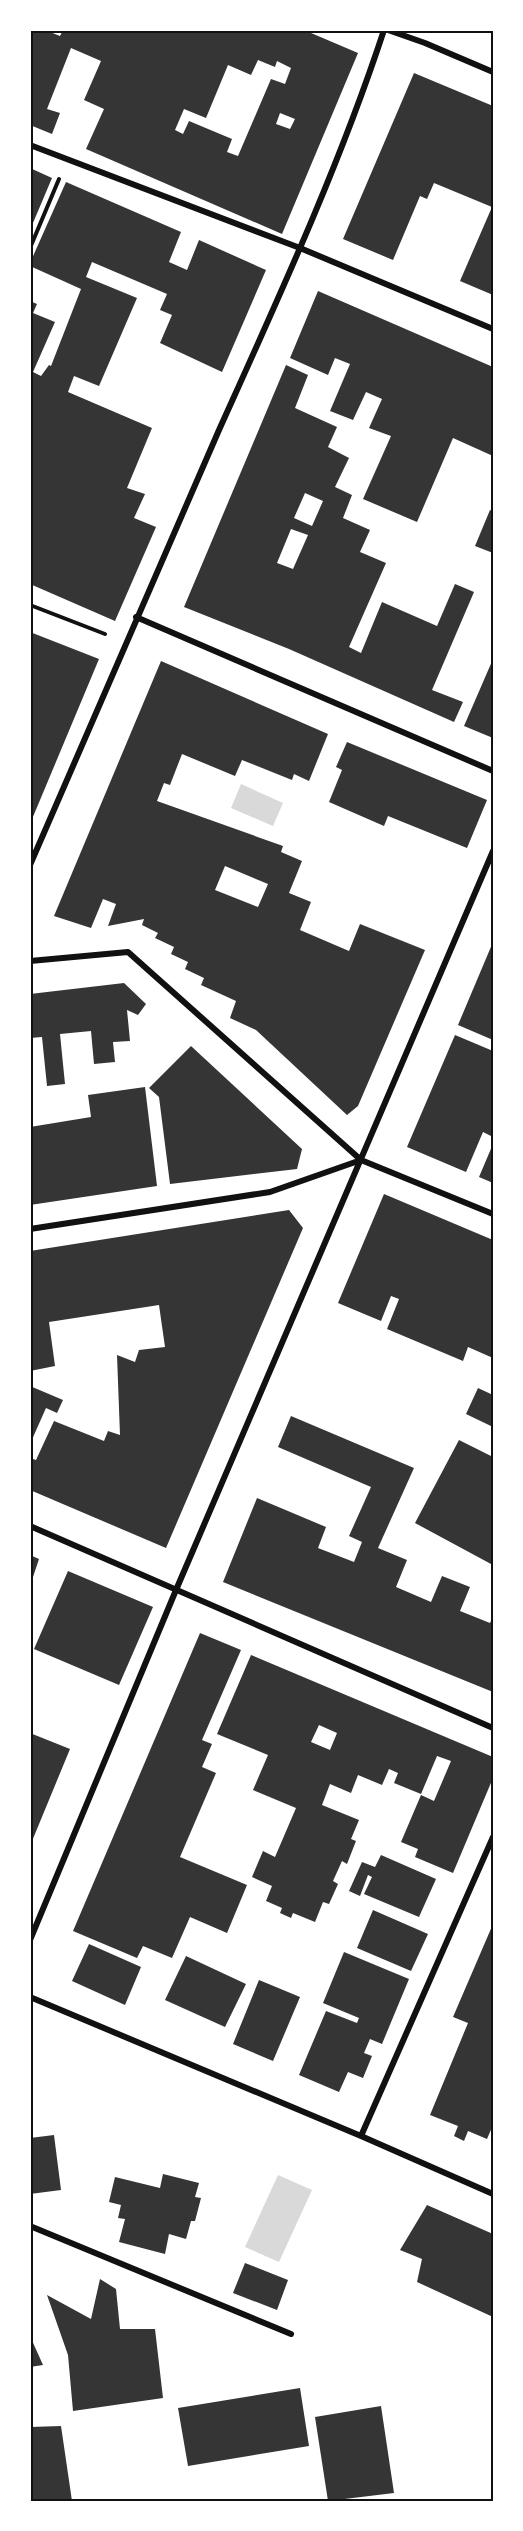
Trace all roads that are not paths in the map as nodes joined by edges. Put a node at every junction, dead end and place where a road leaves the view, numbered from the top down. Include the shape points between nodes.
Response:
1 (386, 30) edge
2 (493, 72) edge
3 (30, 145) edge
4 (300, 248) junction
5 (493, 329) edge
6 (135, 617) junction
7 (493, 771) edge
8 (493, 851) edge
9 (30, 865) edge
10 (30, 961) edge
11 (361, 1160) junction
12 (493, 1214) edge
13 (30, 1229) edge
14 (30, 1526) edge
15 (176, 1590) junction
16 (493, 1728) edge
17 (493, 1837) edge
18 (30, 1940) edge
19 (30, 1997) edge
20 (361, 2136) junction
21 (493, 2194) edge
22 (30, 2226) edge
23 (291, 2334) dead end

1 - 2 street
1 - 4 street
3 - 4 street
4 - 5 street
4 - 6 street
6 - 7 street
6 - 9 street
8 - 11 street
10 - 11 street via 128,952
11 - 12 street
11 - 13 street via 270,1192
11 - 15 street
14 - 15 street
15 - 16 street
15 - 18 street
17 - 20 street
19 - 20 street
20 - 21 street
22 - 23 street

